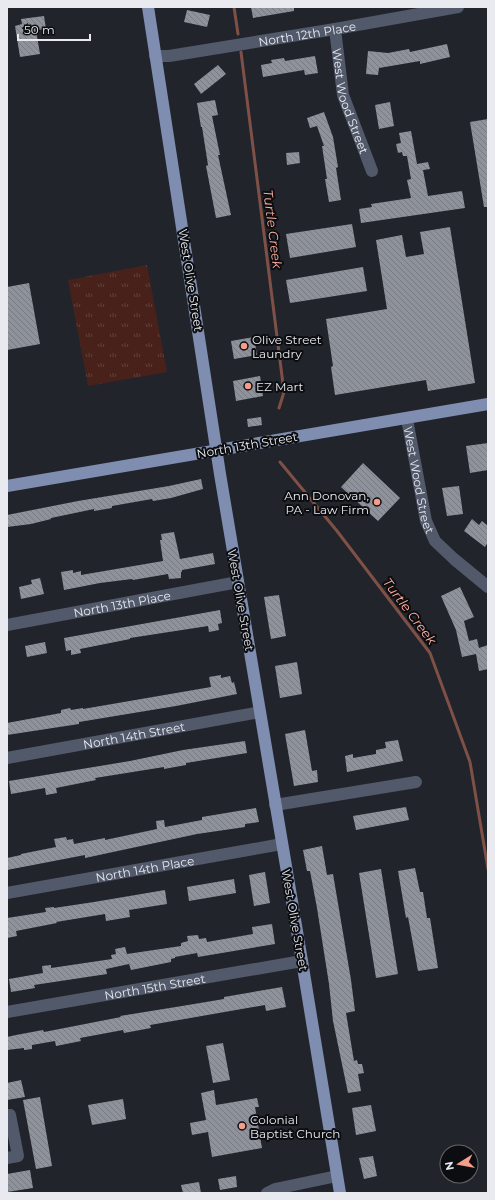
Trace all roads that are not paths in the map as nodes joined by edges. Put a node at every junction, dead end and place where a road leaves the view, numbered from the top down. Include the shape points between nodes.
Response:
1 (148, 7) edge
2 (458, 7) edge
3 (335, 29) junction
4 (155, 56) junction
5 (372, 171) dead end
6 (488, 404) edge
7 (407, 419) junction
8 (216, 450) junction
9 (7, 486) edge
10 (238, 582) junction
11 (488, 587) edge
12 (7, 625) edge
13 (260, 712) junction
14 (7, 758) edge
15 (416, 782) dead end
16 (275, 805) junction
17 (282, 844) junction
18 (7, 893) edge
19 (302, 961) junction
20 (7, 1012) edge
21 (7, 1115) edge
22 (7, 1158) edge
23 (337, 1176) junction
24 (267, 1193) edge
25 (340, 1193) edge

1 - 4 main road, West Olive Street
2 - 3 street, North 12th Place
3 - 4 street, North 12th Place via 169,56
3 - 5 street, West Wood Street via 343,95
4 - 8 main road, West Olive Street
6 - 7 main road, North 13th Street
7 - 8 main road, North 13th Street
7 - 11 street, West Wood Street via 426,521 435,541
8 - 9 main road, North 13th Street
8 - 10 main road, West Olive Street
10 - 12 street, North 13th Place
10 - 13 main road, West Olive Street
13 - 14 street, North 14th Street
13 - 16 main road, West Olive Street
15 - 16 street
16 - 17 main road, West Olive Street
17 - 18 street, North 14th Place
17 - 19 main road, West Olive Street
19 - 20 street, North 15th Street
19 - 23 main road, West Olive Street
21 - 22 street via 10,1115 18,1156
23 - 24 street
23 - 25 main road, West Olive Street

